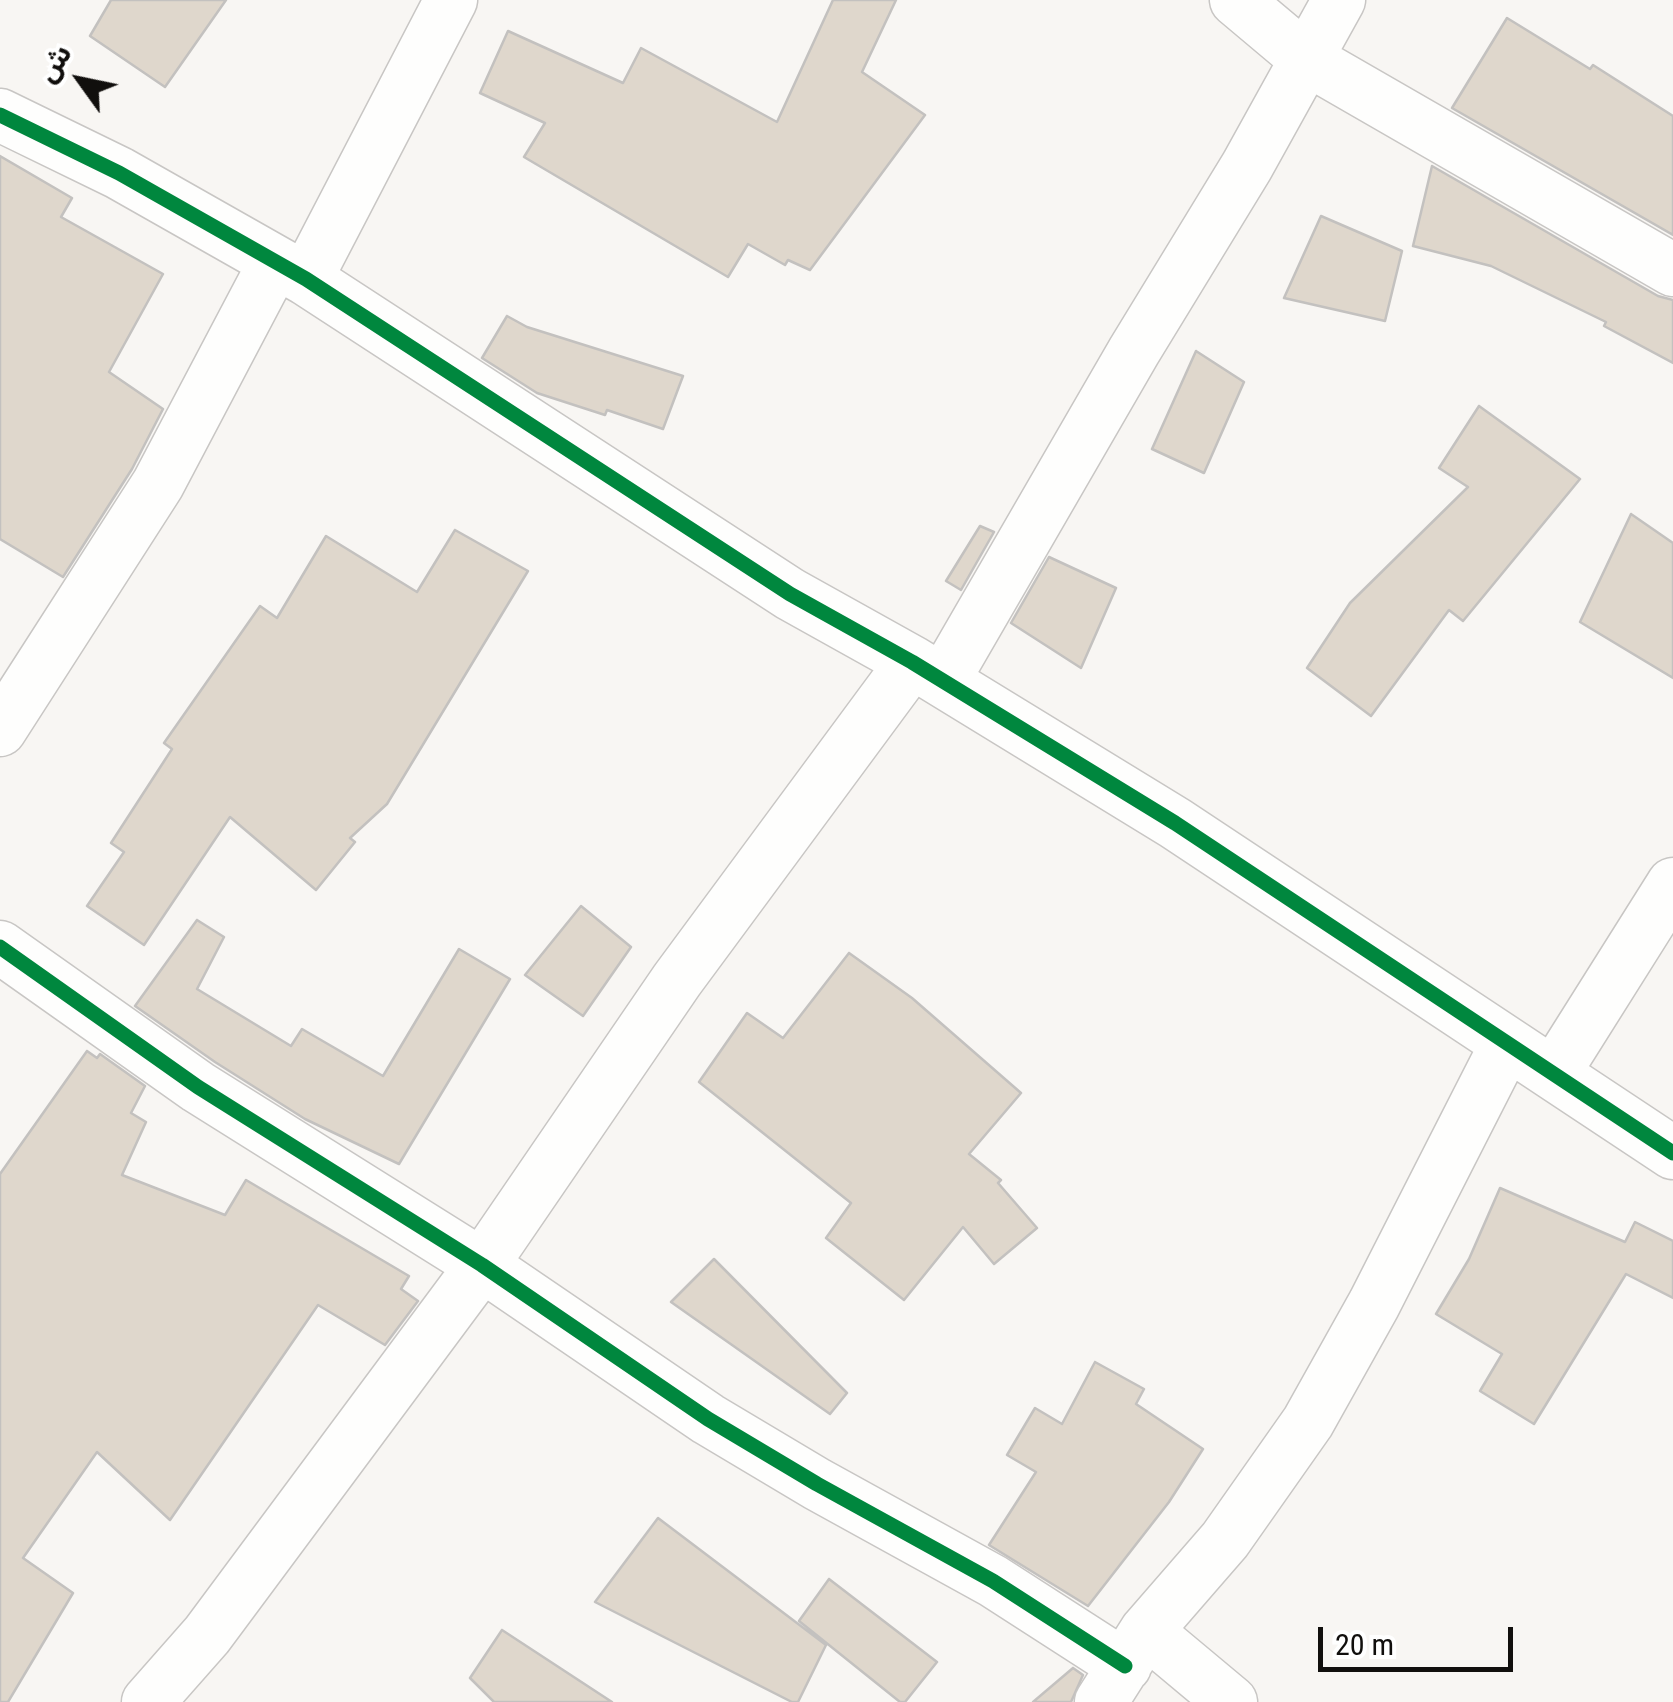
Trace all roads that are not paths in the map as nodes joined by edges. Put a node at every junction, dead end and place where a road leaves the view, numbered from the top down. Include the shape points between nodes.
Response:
1 (452, 0) edge
2 (1236, 0) edge
3 (1339, 0) edge
4 (1305, 58) junction
5 (0, 115) edge
6 (1673, 270) edge
7 (290, 271) junction
8 (928, 671) junction
9 (0, 730) edge
10 (1673, 884) edge
11 (0, 946) edge
12 (1506, 1043) junction
13 (1554, 1073) junction
14 (1673, 1153) edge
15 (482, 1265) junction
16 (1124, 1666) edge
17 (148, 1702) edge
18 (1231, 1702) edge

1 - 7 street
2 - 4 street
3 - 4 street
4 - 6 street
4 - 8 street via 1134,351
5 - 7 street via 119,173
7 - 8 street via 790,594
7 - 9 street
8 - 12 street via 1174,823
8 - 15 street via 676,980
10 - 13 street
11 - 15 street via 198,1087
12 - 13 street
12 - 16 street via 1308,1422
13 - 14 street
15 - 16 street via 708,1419 993,1580
15 - 17 street via 207,1634
16 - 18 street

